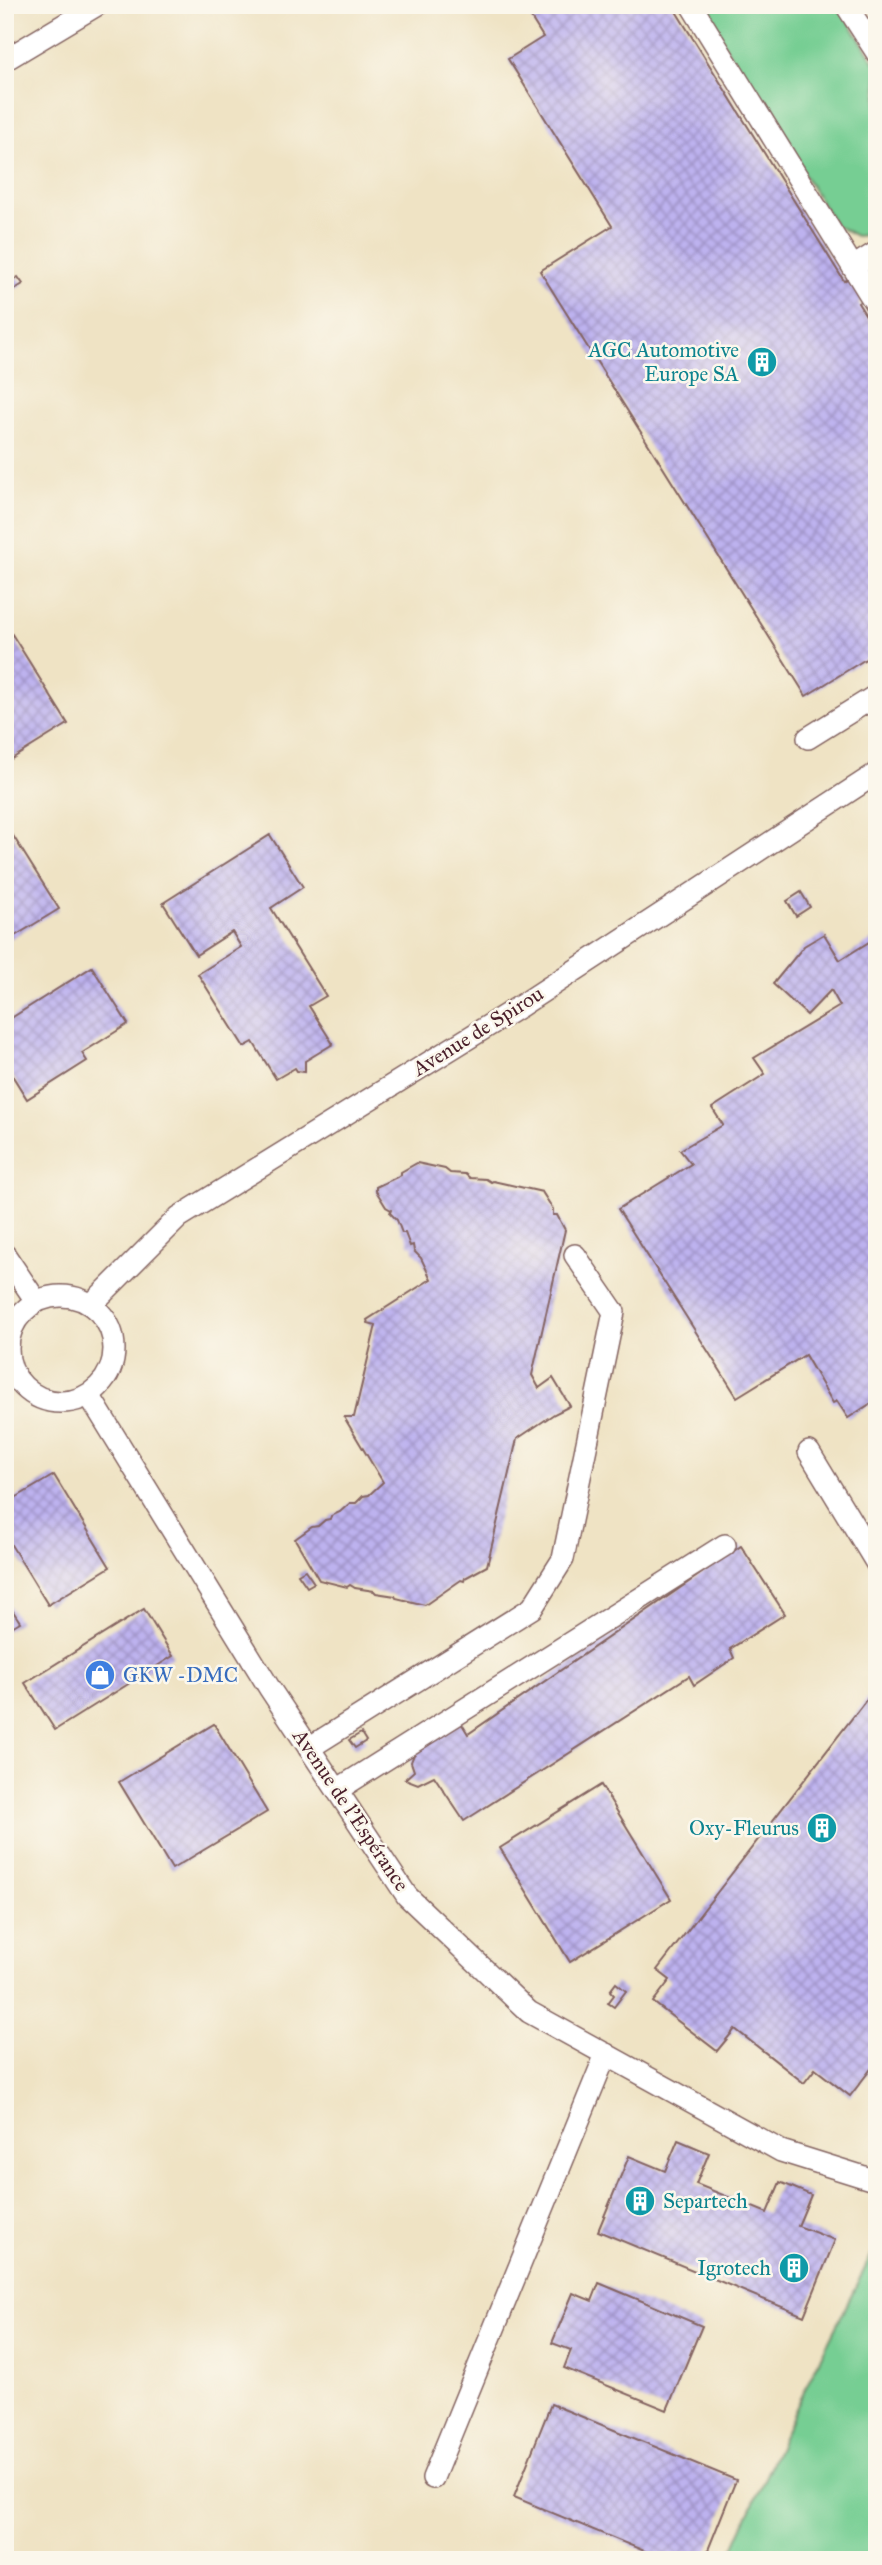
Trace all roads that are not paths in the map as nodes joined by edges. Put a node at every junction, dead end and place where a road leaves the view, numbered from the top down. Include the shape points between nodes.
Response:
1 (97, 5) edge
2 (691, 5) edge
3 (846, 5) edge
4 (877, 53) edge
5 (5, 60) edge
6 (877, 252) edge
7 (853, 267) junction
8 (877, 306) edge
9 (877, 695) edge
10 (808, 737) dead end
11 (877, 773) edge
12 (5, 1255) edge
13 (575, 1255) dead end
14 (36, 1301) junction
15 (91, 1305) junction
16 (6, 1351) edge
17 (11, 1379) edge
18 (89, 1395) junction
19 (809, 1452) dead end
20 (725, 1545) dead end
21 (877, 1564) edge
22 (309, 1748) junction
23 (337, 1790) junction
24 (606, 2054) junction
25 (877, 2181) edge
26 (433, 2478) dead end

1 - 5 street
2 - 7 street
3 - 4 street
6 - 7 street
7 - 8 street
9 - 10 street
11 - 15 street, Avenue de Spirou via 522,1005 179,1217
12 - 14 street
13 - 22 street via 614,1312 563,1559 532,1608
14 - 15 street via 64,1295
14 - 16 street via 15,1322
15 - 18 street via 104,1317 114,1350 111,1368
16 - 17 street
17 - 18 street via 51,1401 75,1401
18 - 22 street, Avenue de l'Espérance
19 - 21 street
20 - 23 street
22 - 23 street, Avenue de l'Espérance
23 - 24 street, Avenue de l'Espérance via 407,1896 529,2012
24 - 25 street, Avenue de l'Espérance via 781,2151
24 - 26 street

